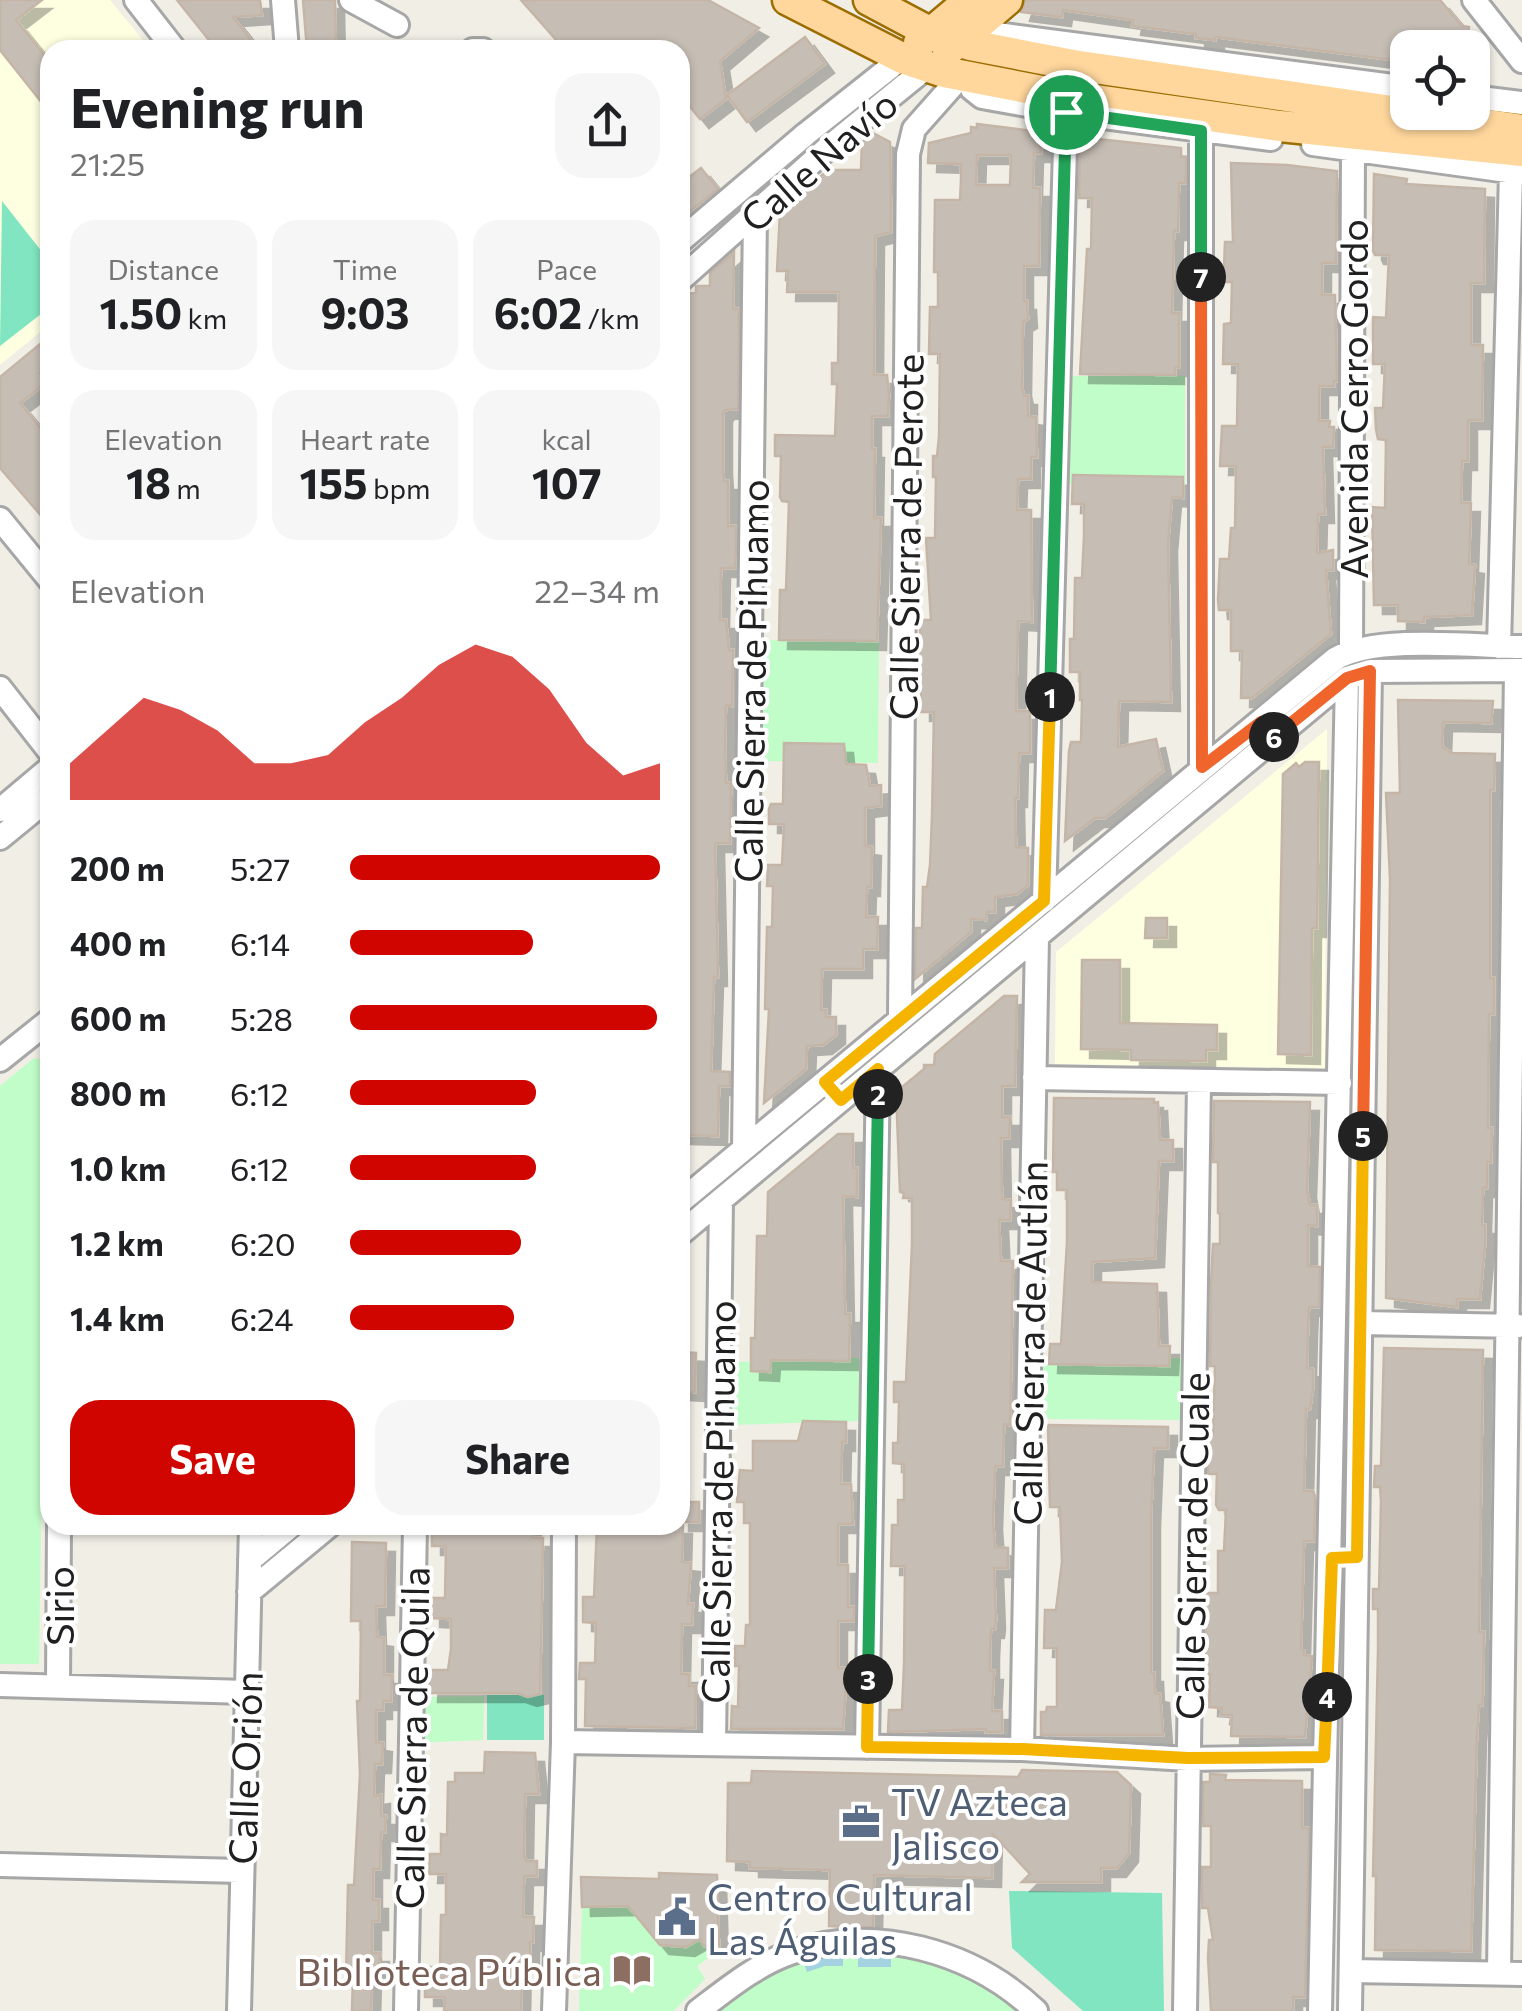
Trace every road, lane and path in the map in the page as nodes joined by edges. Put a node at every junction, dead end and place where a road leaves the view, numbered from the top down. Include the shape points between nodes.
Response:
1 (136, 0) edge
2 (284, 0) edge
3 (352, 0) edge
4 (788, 0) edge
5 (869, 0) edge
6 (970, 0) edge
7 (1007, 0) edge
8 (1474, 0) edge
9 (397, 25) dead end
10 (167, 40) edge
11 (286, 40) edge
12 (953, 40) junction
13 (1522, 60) edge
14 (914, 63) junction
15 (964, 76) junction
16 (1286, 84) junction
17 (1390, 87) edge
18 (1490, 99) edge
19 (1522, 103) edge
20 (1066, 112) junction
21 (1522, 130) edge
22 (1201, 131) junction
23 (1279, 133) junction
24 (1354, 149) junction
25 (1518, 166) edge
26 (755, 213) junction
27 (690, 232) edge
28 (690, 271) edge
29 (0, 519) edge
30 (40, 568) edge
31 (1351, 650) junction
32 (1515, 658) edge
33 (1358, 674) junction
34 (0, 688) edge
35 (1268, 730) junction
36 (40, 739) edge
37 (1202, 767) junction
38 (40, 776) edge
39 (40, 805) edge
40 (0, 810) edge
41 (0, 838) edge
42 (1355, 890) junction
43 (1044, 901) junction
44 (1037, 937) junction
45 (900, 1017) junction
46 (40, 1027) edge
47 (0, 1060) edge
48 (878, 1069) junction
49 (1034, 1078) junction
50 (825, 1082) junction
51 (1198, 1082) junction
52 (1340, 1084) junction
53 (841, 1100) junction
54 (744, 1149) junction
55 (690, 1194) edge
56 (721, 1200) junction
57 (690, 1226) edge
58 (1361, 1323) junction
59 (1515, 1326) edge
60 (59, 1535) edge
61 (250, 1535) edge
62 (280, 1535) edge
63 (318, 1535) edge
64 (414, 1535) edge
65 (564, 1535) edge
66 (1357, 1557) junction
67 (1332, 1558) junction
68 (250, 1560) junction
69 (250, 1592) junction
70 (0, 1685) edge
71 (58, 1686) junction
72 (246, 1692) junction
73 (563, 1742) junction
74 (714, 1744) junction
75 (867, 1747) junction
76 (1022, 1749) junction
77 (1324, 1757) junction
78 (1188, 1758) junction
79 (0, 1865) edge
80 (241, 1871) junction
81 (1351, 1971) junction
82 (1511, 1974) edge
83 (239, 2011) edge
84 (406, 2011) edge
85 (554, 2011) edge
86 (698, 2011) edge
87 (1036, 2011) edge
88 (1185, 2011) edge
89 (1320, 2011) edge
90 (1350, 2011) edge

1 - 10 street
2 - 11 street
3 - 9 street
4 - 14 main road
5 - 12 main road
6 - 12 main road
7 - 12 main road
8 - 13 street
12 - 14 main road, Calle Navío
12 - 16 main road via 1072,64
14 - 15 main road
14 - 26 street, Calle Navío
14 - 27 street, Calle Navío via 818,123
15 - 20 street via 982,97
15 - 23 main road
15 - 45 street, Calle Sierra de Perote via 914,129 908,154
16 - 17 street
16 - 21 main road
16 - 23 street
18 - 19 street
20 - 22 street
20 - 43 street
22 - 23 street
22 - 37 street
23 - 24 street
23 - 25 main road
24 - 25 street
24 - 31 street, Avenida Cerro Gordo
25 - 32 street
26 - 28 street, Calle Navío
26 - 54 street, Calle Sierra de Pihuamo
29 - 30 street
31 - 32 street via 1402,645
31 - 35 street
32 - 33 street
32 - 59 street
33 - 35 street
33 - 42 street
34 - 36 street
35 - 37 street
35 - 44 street
37 - 43 street
38 - 40 street
39 - 41 street
42 - 52 street
42 - 58 street
43 - 45 street
44 - 48 street
44 - 49 street, Calle Sierra de Autlán
45 - 50 street
46 - 47 street
48 - 53 street
48 - 75 street
49 - 51 street
49 - 76 street, Calle Sierra de Autlán
50 - 53 street
50 - 54 street
51 - 52 street
51 - 78 street, Calle Sierra de Cuale
52 - 67 street
53 - 56 street
54 - 55 street
56 - 57 street
56 - 74 street, Calle Sierra de Pihuamo
58 - 59 street
58 - 66 street
59 - 82 street
60 - 71 street, Sirio
61 - 68 street, Calle Orión
62 - 68 street
63 - 69 street
64 - 84 street, Calle Sierra de Quila
65 - 73 street
66 - 67 street
66 - 81 street
67 - 77 street
68 - 69 street, Calle Orión
69 - 72 street, Calle Orión
70 - 71 street
71 - 72 street
72 - 80 street, Calle Orión
73 - 74 street
73 - 85 street
74 - 75 street
75 - 76 street
76 - 78 street
77 - 78 street
77 - 89 street
78 - 88 street, Calle Sierra de Cuale
79 - 80 street
80 - 83 street, Calle Orión
81 - 82 street
81 - 90 street
86 - 87 street via 791,1953 826,1944 892,1943 965,1962

